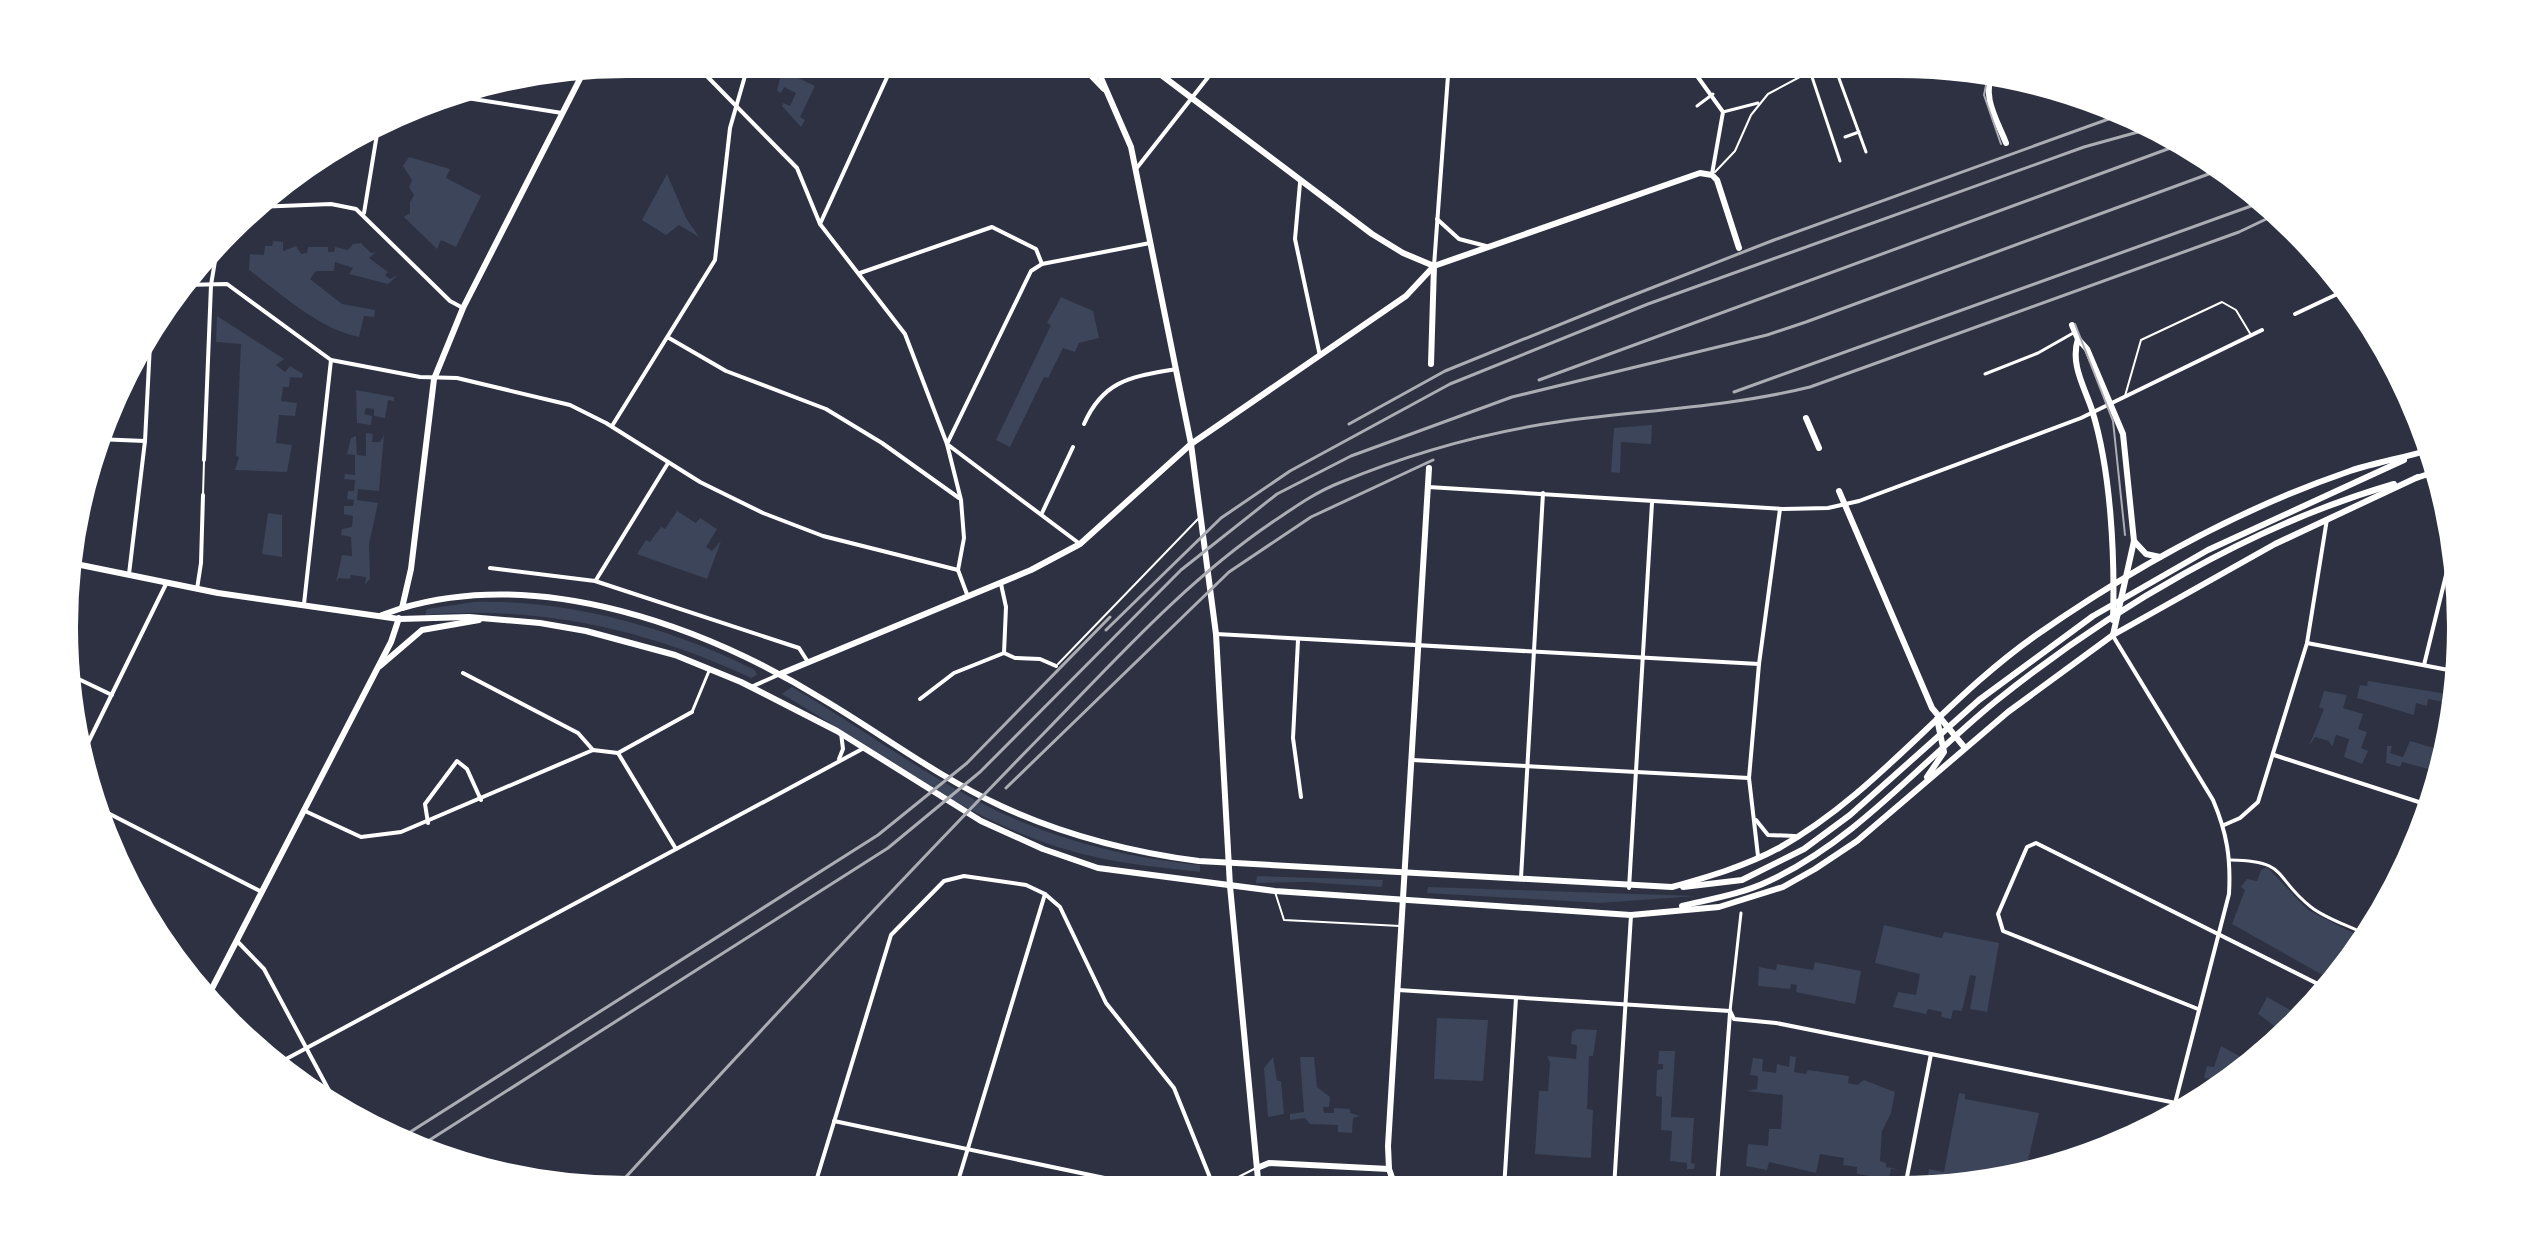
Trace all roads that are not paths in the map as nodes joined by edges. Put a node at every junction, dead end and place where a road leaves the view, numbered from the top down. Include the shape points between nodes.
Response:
1 (707, 76) edge
2 (745, 76) edge
3 (888, 76) edge
4 (1091, 76) edge
5 (1100, 76) edge
6 (1163, 76) edge
7 (1209, 76) edge
8 (1448, 76) edge
9 (1698, 76) edge
10 (1802, 76) edge
11 (1813, 76) edge
12 (1838, 76) edge
13 (580, 78) edge
14 (1989, 84) edge
15 (1106, 92) junction
16 (1713, 94) junction
17 (1192, 98) junction
18 (471, 99) edge
19 (1758, 103) junction
20 (737, 106) junction
21 (1697, 106) dead end
22 (1723, 112) junction
23 (562, 113) junction
24 (1859, 132) junction
25 (377, 136) edge
26 (1845, 137) dead end
27 (2006, 143) dead end
28 (1866, 152) dead end
29 (1840, 161) dead end
30 (1136, 169) junction
31 (1712, 175) junction
32 (1300, 183) junction
33 (272, 206) edge
34 (364, 213) junction
35 (1437, 219) junction
36 (820, 224) junction
37 (1152, 242) junction
38 (1488, 246) junction
39 (1739, 248) dead end
40 (215, 262) edge
41 (1042, 264) junction
42 (1434, 266) junction
43 (860, 273) junction
44 (196, 285) edge
45 (211, 285) junction
46 (2337, 294) edge
47 (463, 308) junction
48 (2295, 314) dead end
49 (2262, 330) dead end
50 (2075, 332) junction
51 (2252, 336) junction
52 (669, 338) junction
53 (150, 352) edge
54 (1320, 356) junction
55 (331, 360) junction
56 (1431, 364) dead end
57 (1176, 369) junction
58 (1985, 374) dead end
59 (434, 379) junction
60 (2124, 398) junction
61 (2110, 404) junction
62 (2092, 412) junction
63 (1806, 418) dead end
64 (1084, 424) dead end
65 (612, 426) junction
66 (109, 440) edge
67 (145, 441) junction
68 (947, 444) junction
69 (1191, 444) junction
70 (1073, 447) dead end
71 (1819, 448) dead end
72 (2421, 453) edge
73 (2416, 454) junction
74 (204, 460) joint
75 (668, 463) junction
76 (1429, 468) dead end
77 (2427, 474) edge
78 (2418, 477) junction
79 (1428, 487) junction
80 (1839, 491) dead end
81 (1543, 493) junction
82 (203, 495) joint
83 (961, 500) junction
84 (1652, 502) junction
85 (1845, 505) junction
86 (1780, 509) junction
87 (1041, 514) junction
88 (2327, 518) junction
89 (1199, 519) junction
90 (2134, 541) junction
91 (1080, 544) junction
92 (2164, 556) junction
93 (80, 565) edge
94 (490, 568) dead end
95 (958, 570) junction
96 (129, 574) junction
97 (2446, 574) edge
98 (2128, 577) junction
99 (595, 581) junction
100 (167, 582) junction
101 (1000, 583) junction
102 (2114, 585) junction
103 (197, 589) junction
104 (968, 597) junction
105 (304, 604) junction
106 (402, 608) junction
107 (382, 615) junction
108 (487, 618) junction
109 (399, 619) junction
110 (1216, 634) junction
111 (2113, 635) junction
112 (1298, 640) junction
113 (2307, 643) junction
114 (1418, 644) junction
115 (1535, 652) junction
116 (1004, 653) junction
117 (1644, 657) junction
118 (808, 662) junction
119 (1759, 664) junction
120 (2424, 665) junction
121 (1056, 666) joint
122 (377, 668) junction
123 (710, 668) junction
124 (2447, 670) edge
125 (463, 673) dead end
126 (780, 674) junction
127 (79, 679) edge
128 (751, 687) junction
129 (112, 695) junction
130 (920, 699) dead end
131 (692, 712) joint
132 (1937, 719) junction
133 (841, 733) junction
134 (89, 742) edge
135 (864, 748) junction
136 (1965, 748) junction
137 (593, 750) junction
138 (618, 753) junction
139 (2273, 755) junction
140 (1409, 760) junction
141 (838, 761) junction
142 (1528, 767) junction
143 (1636, 772) junction
144 (1749, 778) junction
145 (1301, 797) dead end
146 (1907, 799) junction
147 (481, 800) junction
148 (2420, 803) edge
149 (303, 810) junction
150 (109, 813) edge
151 (1753, 813) junction
152 (428, 823) junction
153 (2224, 825) junction
154 (1797, 836) junction
155 (676, 849) junction
156 (1759, 857) junction
157 (2231, 860) junction
158 (1227, 863) junction
159 (1403, 875) junction
160 (1521, 881) junction
161 (1230, 886) junction
162 (1672, 887) junction
163 (1629, 888) junction
164 (1275, 891) junction
165 (262, 892) junction
166 (1045, 894) junction
167 (1403, 901) junction
168 (1667, 910) junction
169 (1741, 913) dead end
170 (1631, 915) junction
171 (1402, 926) junction
172 (2358, 930) edge
173 (2218, 932) junction
174 (237, 941) junction
175 (2317, 983) edge
176 (212, 989) edge
177 (1398, 990) junction
178 (1516, 998) junction
179 (1626, 1005) junction
180 (2198, 1009) junction
181 (1730, 1011) junction
182 (306, 1048) junction
183 (1931, 1054) junction
184 (286, 1059) edge
185 (329, 1090) edge
186 (2176, 1103) joint
187 (834, 1121) junction
188 (968, 1147) junction
189 (1257, 1168) junction
190 (1389, 1169) junction
191 (817, 1178) edge
192 (959, 1178) edge
193 (1104, 1178) edge
194 (1210, 1178) edge
195 (1237, 1178) edge
196 (1258, 1178) edge
197 (1392, 1178) edge
198 (1504, 1178) edge
199 (1615, 1178) edge
200 (1718, 1178) edge
201 (1907, 1178) edge

1 - 20 street
2 - 20 street
3 - 36 street
4 - 15 main road
5 - 15 main road
6 - 17 main road
7 - 17 street
8 - 35 street
9 - 16 street
10 - 19 lane
11 - 29 street
12 - 24 street
13 - 23 main road
14 - 27 main road via 1988,98
15 - 30 main road
16 - 21 street
16 - 22 street
17 - 30 street
17 - 32 main road
18 - 23 street
19 - 22 street
19 - 31 lane via 1735,151
20 - 36 street via 797,168
20 - 52 street via 715,260
22 - 31 street
23 - 47 main road
24 - 26 street
24 - 28 street
25 - 34 street
30 - 37 main road
31 - 38 main road via 1692,174
31 - 39 main road
32 - 42 main road via 1392,246
32 - 54 street via 1295,239
33 - 34 street via 331,204
34 - 47 street
35 - 38 street via 1459,239
35 - 42 street
36 - 43 street
37 - 41 street
37 - 57 main road
38 - 42 main road
40 - 45 street
41 - 43 street via 1036,249 992,227
41 - 68 street via 1031,271
42 - 54 main road via 1406,296
42 - 56 main road
43 - 68 street via 905,334
44 - 45 street
45 - 55 street via 227,284
45 - 74 street
46 - 48 street
47 - 59 main road
49 - 51 street
50 - 58 street
50 - 61 main road
50 - 62 main road via 2073,354
51 - 60 street
51 - 60 lane via 2236,310 2222,302 2141,340
52 - 65 street
52 - 83 street via 726,371 826,409
53 - 67 street
54 - 69 main road
55 - 59 street
55 - 105 street
57 - 64 street via 1125,379 1094,402
57 - 69 main road
59 - 65 street via 570,405
59 - 106 main road
60 - 61 street
61 - 62 street
61 - 90 main road via 2123,434
62 - 85 street
62 - 102 main road via 2100,439
63 - 71 main road
65 - 75 street
66 - 67 street
67 - 96 street
68 - 83 street
68 - 87 street
69 - 89 main road
69 - 91 main road
70 - 87 street
72 - 73 main road
73 - 92 main road via 2312,485
73 - 162 main road via 2208,550 2093,616 1979,700 1822,838 1784,861 1742,880
74 - 82 lane
75 - 95 street via 736,501 804,530
75 - 99 street
76 - 79 main road
77 - 78 main road
78 - 88 main road
78 - 168 main road via 2365,493 2214,559 2101,624 1996,701 1828,846 1746,890
79 - 81 street
79 - 114 main road
80 - 85 main road
81 - 84 street
81 - 115 street
82 - 103 street
83 - 95 street via 964,529
84 - 86 street
84 - 117 street
85 - 86 street
85 - 132 main road
86 - 119 street
87 - 91 street
88 - 111 main road
88 - 113 street
89 - 110 main road
89 - 121 lane
90 - 92 main road via 2152,557
90 - 98 main road
91 - 101 main road
92 - 98 main road
93 - 96 main road
94 - 99 street
95 - 104 street
96 - 100 main road
97 - 120 street
98 - 102 main road
98 - 111 main road
99 - 118 street via 799,648
100 - 103 main road
100 - 129 street
101 - 104 main road
101 - 116 street via 1006,607
102 - 111 main road
102 - 132 main road via 2033,638
103 - 105 main road
104 - 118 main road
105 - 107 main road
106 - 107 main road
106 - 109 main road
106 - 126 main road via 445,597 499,593 594,606 697,637
107 - 109 main road
108 - 109 main road
108 - 122 main road via 422,630
108 - 123 main road via 586,631
109 - 122 main road
110 - 112 street
110 - 158 main road
111 - 136 main road
111 - 153 street
112 - 114 street
112 - 145 street via 1293,738
113 - 120 street
113 - 139 street
114 - 115 street
114 - 140 main road
115 - 117 street
115 - 142 street
116 - 121 street
116 - 130 street via 954,673
117 - 119 street
117 - 143 street
118 - 126 main road
119 - 144 street
120 - 124 street
122 - 149 main road
123 - 128 main road
123 - 131 street
125 - 137 street via 578,733
126 - 128 street
126 - 158 main road via 998,805 1048,826 1161,856
127 - 129 street
128 - 133 main road
129 - 134 street
131 - 138 street
132 - 136 main road
132 - 146 main road via 1944,752
132 - 154 main road
133 - 135 main road
133 - 141 street
135 - 141 street
135 - 161 main road via 981,821 1052,853 1098,868
136 - 146 main road
137 - 138 street
137 - 147 street
138 - 155 street
139 - 148 street
139 - 153 street via 2258,802
140 - 142 street
140 - 159 main road
141 - 155 street
142 - 143 street
142 - 160 street
143 - 144 street
143 - 163 street
144 - 151 street
146 - 168 main road via 1857,841 1783,887 1719,907
147 - 152 street
147 - 152 street via 467,769 457,761 425,804
149 - 152 street via 361,837
149 - 165 main road
150 - 165 street
151 - 154 street via 1768,835
151 - 156 street
153 - 157 street
154 - 156 main road
155 - 182 street
156 - 162 main road
157 - 172 street via 2274,866 2312,908
157 - 173 street via 2229,894
158 - 159 main road
158 - 161 main road
159 - 160 main road
159 - 167 main road
160 - 163 main road
161 - 164 main road
161 - 189 main road
162 - 163 main road
164 - 167 main road
164 - 171 lane via 1284,920
165 - 174 main road
166 - 187 street via 1026,885 981,878 944,881 891,935
166 - 188 street
166 - 194 street via 1063,911 1106,1003 1174,1088
167 - 170 main road
167 - 171 main road
168 - 170 main road
169 - 181 street
170 - 179 street
171 - 177 main road
173 - 175 street
173 - 180 street
173 - 180 street via 2036,843 2021,854 1998,921 2008,934
174 - 176 main road
174 - 182 street via 264,969
177 - 178 street
177 - 190 main road
178 - 179 street
178 - 198 street
179 - 181 street
179 - 199 street
180 - 186 street
181 - 183 street via 1734,1019
181 - 200 street
182 - 184 street
182 - 185 street
183 - 186 street
183 - 201 street
187 - 188 street
187 - 191 street
188 - 192 street
188 - 193 street
189 - 190 main road via 1269,1163
189 - 195 lane
189 - 196 main road
190 - 197 main road

